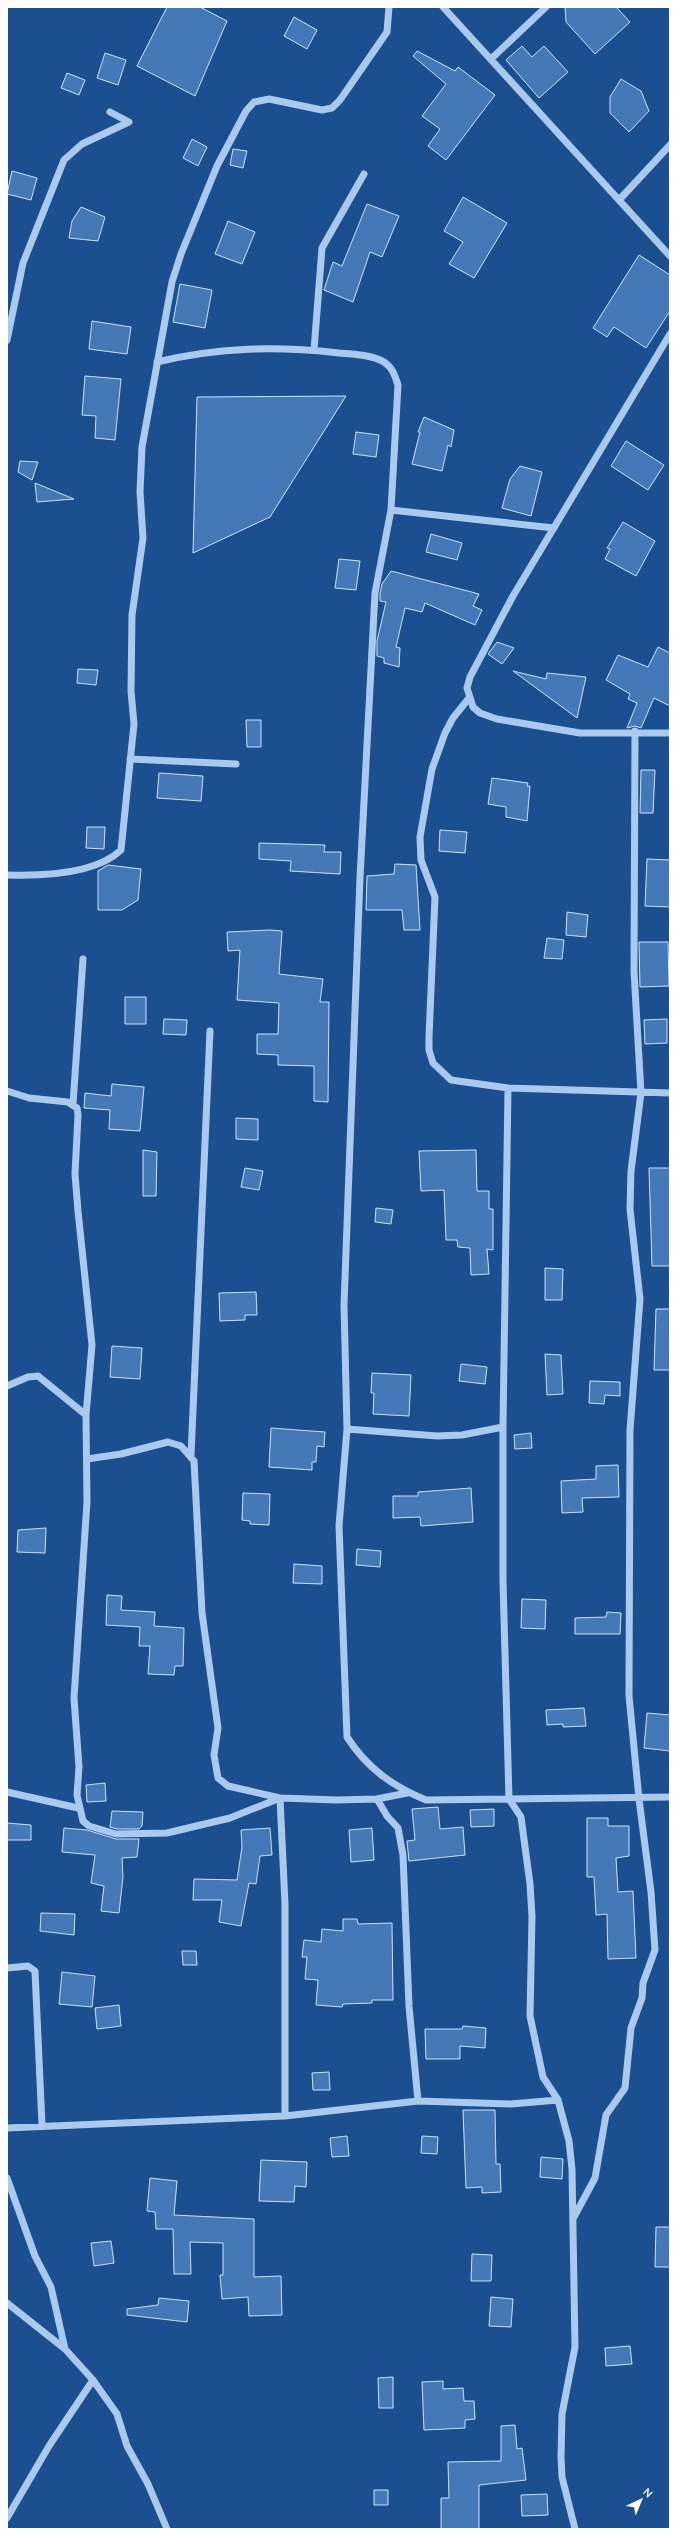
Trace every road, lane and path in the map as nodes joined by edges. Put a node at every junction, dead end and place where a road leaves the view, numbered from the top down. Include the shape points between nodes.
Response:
1 (389, 7) edge
2 (443, 7) edge
3 (546, 7) edge
4 (491, 60) junction
5 (110, 112) dead end
6 (670, 145) edge
7 (364, 174) dead end
8 (620, 199) junction
9 (670, 256) edge
10 (670, 334) edge
11 (7, 340) edge
12 (314, 350) junction
13 (157, 362) junction
14 (391, 510) junction
15 (554, 528) junction
16 (469, 698) junction
17 (635, 731) junction
18 (670, 733) edge
19 (130, 759) junction
20 (236, 764) dead end
21 (7, 875) edge
22 (83, 959) dead end
23 (210, 1031) dead end
24 (508, 1088) junction
25 (7, 1091) edge
26 (641, 1093) junction
27 (670, 1093) edge
28 (73, 1104) junction
29 (7, 1386) edge
30 (86, 1415) junction
31 (503, 1427) junction
32 (347, 1429) junction
33 (191, 1455) junction
34 (87, 1458) junction
35 (7, 1792) edge
36 (407, 1793) junction
37 (670, 1797) edge
38 (280, 1798) junction
39 (377, 1799) junction
40 (509, 1799) junction
41 (639, 1799) junction
42 (78, 1808) junction
43 (7, 1968) edge
44 (558, 2100) junction
45 (418, 2101) junction
46 (285, 2116) junction
47 (42, 2125) junction
48 (7, 2128) edge
49 (7, 2178) edge
50 (574, 2217) junction
51 (7, 2303) edge
52 (65, 2349) junction
53 (93, 2380) junction
54 (7, 2518) edge
55 (164, 2527) edge
56 (575, 2529) edge

1 - 13 street via 387,32 332,108 322,110 269,98 254,102 246,111 217,166 180,254 164,319
2 - 4 street
3 - 4 street
4 - 8 street
5 - 11 street via 129,122 82,144 64,160 23,263
6 - 8 street
7 - 12 street via 322,248
8 - 9 street
10 - 15 street
12 - 13 street via 228,349
12 - 14 street via 370,358 383,362 392,369 398,385
13 - 19 street via 140,470 143,538 132,615 131,691 134,724
14 - 15 street
14 - 32 street via 375,593 360,878 344,1305
15 - 16 street via 513,596 470,677 467,688
16 - 17 street via 473,707 497,719 580,733
16 - 24 street via 448,728 432,769 420,837 420,860 435,897 429,1050 437,1069 451,1080
17 - 18 street
17 - 26 street via 634,971
19 - 20 street
19 - 21 street via 121,850 114,856 54,876
22 - 28 street
23 - 33 street
24 - 26 street
24 - 31 street
25 - 28 street via 28,1098
26 - 27 street
26 - 41 street via 630,1192 640,1299 630,1430 629,1696
28 - 30 street via 78,1115 78,1211 92,1324
29 - 30 street via 38,1376
30 - 34 street
31 - 32 street via 462,1435 437,1436
31 - 40 street via 503,1581
32 - 36 street via 339,1526 347,1737 360,1757 378,1774
33 - 34 street via 181,1446 168,1442 121,1454
33 - 38 street via 196,1470 202,1613 218,1728 214,1755 218,1778 228,1786
34 - 42 street via 87,1502 74,1698 79,1767
35 - 42 street
36 - 39 street
36 - 40 street via 426,1800
37 - 41 street
38 - 39 street
38 - 42 street via 230,1818 167,1833 116,1834 98,1829 83,1821
38 - 46 street via 285,1904
39 - 45 street via 398,1828 403,1855 409,2006
40 - 41 street
40 - 44 street via 521,1817 530,1884 530,2016 543,2077
41 - 50 street via 651,1892 655,1950 643,1983 642,1998 630,2028 625,2088 606,2115 595,2178
43 - 47 street via 28,1966 35,1971
44 - 45 street via 511,2104
44 - 50 street via 569,2141
45 - 46 street
46 - 47 street
47 - 48 street
49 - 52 street via 35,2256 51,2287
50 - 56 street via 575,2347 562,2414 561,2457 562,2477
51 - 52 street
52 - 53 street
53 - 54 street via 49,2446
53 - 55 street via 117,2414 127,2446 148,2484

